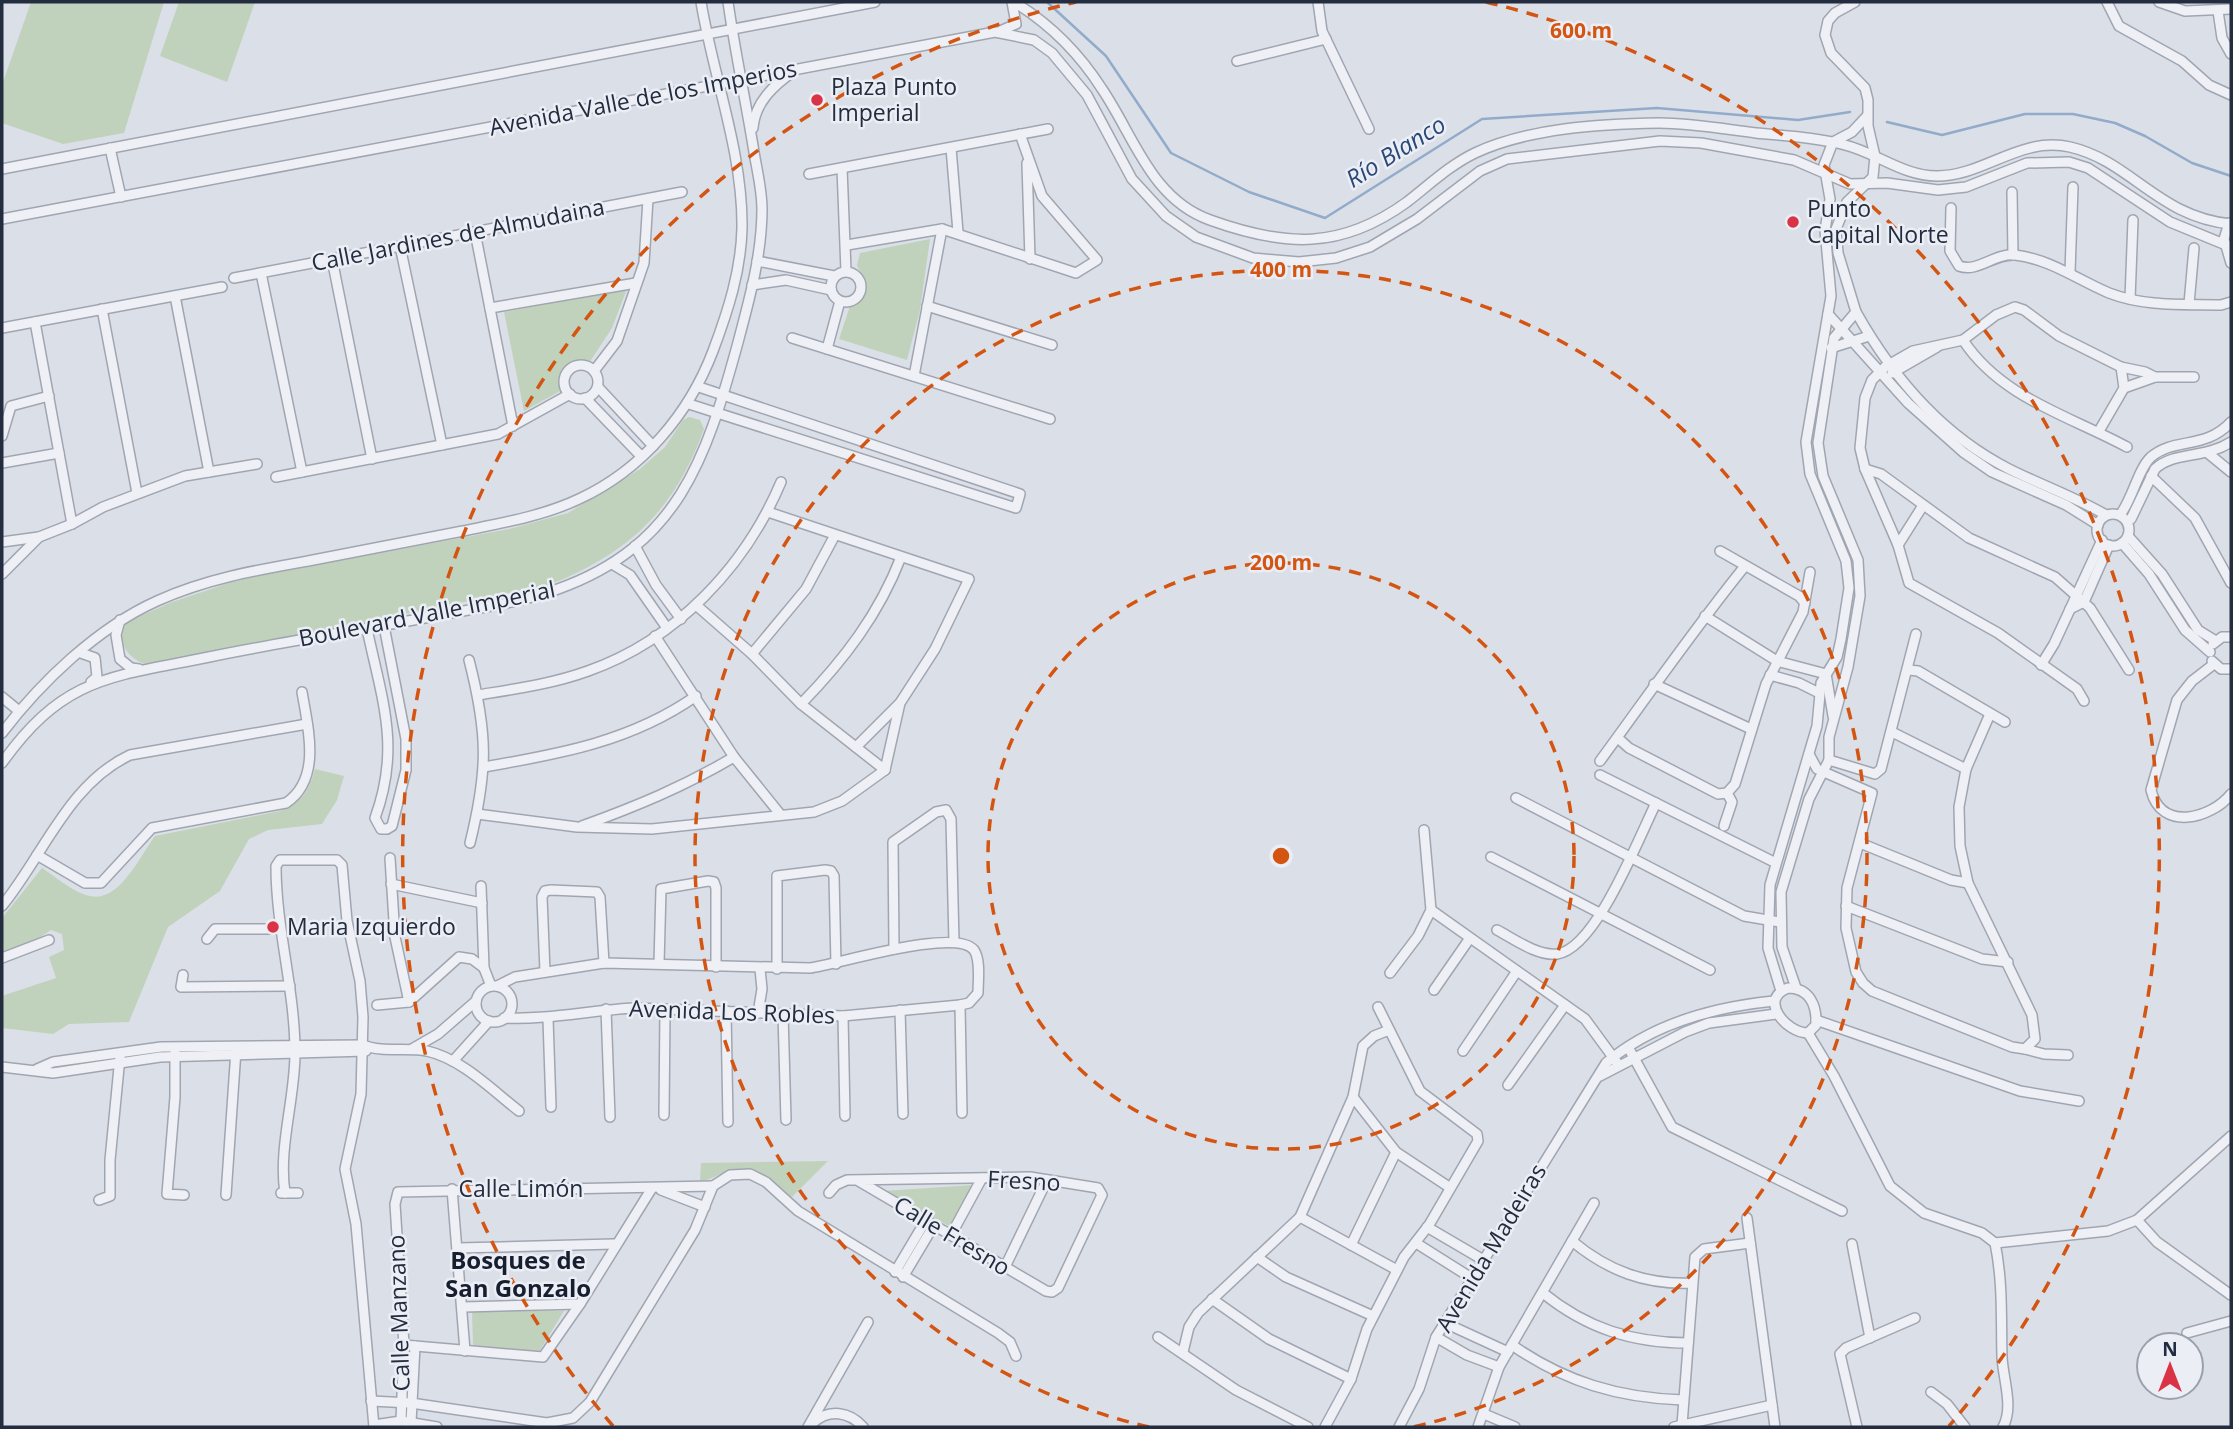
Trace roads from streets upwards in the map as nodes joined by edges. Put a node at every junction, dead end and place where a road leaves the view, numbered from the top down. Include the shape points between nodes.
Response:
1 (701, 2) edge
2 (728, 2) edge
3 (875, 2) edge
4 (1013, 2) edge
5 (1318, 2) edge
6 (1855, 2) edge
7 (2107, 2) edge
8 (2159, 2) edge
9 (2231, 9) edge
10 (2218, 11) junction
11 (732, 29) junction
12 (995, 32) junction
13 (707, 34) junction
14 (1326, 39) junction
15 (2231, 54) edge
16 (1237, 61) dead end
17 (800, 68) junction
18 (743, 79) junction
19 (718, 84) junction
20 (2231, 95) edge
21 (1867, 116) junction
22 (1048, 129) dead end
23 (1369, 129) dead end
24 (1020, 135) junction
25 (1536, 135) junction
26 (752, 140) junction
27 (1833, 142) junction
28 (110, 148) junction
29 (951, 148) junction
30 (1539, 153) junction
31 (1027, 154) junction
32 (1875, 156) junction
33 (842, 168) junction
34 (2, 169) edge
35 (809, 174) dead end
36 (1824, 174) junction
37 (1870, 183) junction
38 (1163, 187) junction
39 (2073, 187) dead end
40 (682, 192) dead end
41 (2012, 192) dead end
42 (121, 197) junction
43 (1148, 198) junction
44 (648, 199) junction
45 (1406, 203) junction
46 (1951, 208) dead end
47 (2, 219) edge
48 (1416, 219) junction
49 (2133, 220) dead end
50 (742, 224) junction
51 (761, 224) junction
52 (2230, 224) edge
53 (942, 229) junction
54 (475, 232) junction
55 (958, 232) junction
56 (847, 244) junction
57 (400, 246) junction
58 (2228, 246) edge
59 (2194, 248) dead end
60 (2013, 255) junction
61 (332, 259) junction
62 (1030, 259) junction
63 (757, 261) junction
64 (2231, 263) edge
65 (788, 267) junction
66 (846, 271) junction
67 (2070, 272) junction
68 (261, 273) junction
69 (834, 276) junction
70 (234, 278) dead end
71 (786, 280) junction
72 (636, 283) junction
73 (752, 285) junction
74 (222, 287) dead end
75 (831, 290) junction
76 (1852, 295) junction
77 (175, 296) junction
78 (1831, 296) junction
79 (2130, 299) junction
80 (840, 301) junction
81 (2231, 302) edge
82 (2189, 304) junction
83 (927, 306) junction
84 (490, 308) junction
85 (102, 309) junction
86 (1856, 312) junction
87 (1828, 314) junction
88 (35, 322) junction
89 (1842, 327) junction
90 (2, 328) edge
91 (1869, 336) junction
92 (792, 338) dead end
93 (1963, 340) junction
94 (1854, 343) junction
95 (1052, 345) dead end
96 (1831, 348) junction
97 (827, 349) junction
98 (1892, 367) junction
99 (2121, 367) junction
100 (594, 371) junction
101 (1883, 374) junction
102 (914, 376) junction
103 (2155, 377) junction
104 (2194, 377) dead end
105 (598, 387) junction
106 (699, 387) junction
107 (2124, 388) junction
108 (570, 394) junction
109 (723, 394) junction
110 (49, 396) junction
111 (585, 398) junction
112 (746, 402) junction
113 (689, 404) junction
114 (717, 413) junction
115 (1050, 419) dead end
116 (741, 420) junction
117 (2231, 422) edge
118 (631, 424) junction
119 (513, 426) junction
120 (2099, 431) junction
121 (620, 434) junction
122 (2, 436) edge
123 (2231, 442) edge
124 (442, 445) junction
125 (653, 446) junction
126 (2127, 447) dead end
127 (881, 449) junction
128 (59, 453) junction
129 (2209, 454) junction
130 (642, 456) junction
131 (372, 459) junction
132 (2, 463) edge
133 (257, 464) dead end
134 (875, 464) junction
135 (1865, 469) junction
136 (209, 472) junction
137 (302, 472) junction
138 (2231, 472) edge
139 (2151, 476) junction
140 (276, 477) dead end
141 (781, 482) dead end
142 (137, 493) junction
143 (1922, 507) junction
144 (768, 512) junction
145 (2106, 515) junction
146 (2124, 518) junction
147 (72, 524) junction
148 (2098, 525) junction
149 (835, 535) junction
150 (39, 537) junction
151 (2125, 540) junction
152 (2, 542) edge
153 (2106, 543) junction
154 (1898, 545) junction
155 (635, 546) junction
156 (1720, 551) dead end
157 (901, 557) junction
158 (612, 564) junction
159 (1745, 566) junction
160 (1810, 572) dead end
161 (2, 574) edge
162 (2231, 583) edge
163 (2074, 594) junction
164 (2084, 602) junction
165 (1805, 603) junction
166 (696, 605) junction
167 (2070, 609) junction
168 (1705, 616) junction
169 (681, 619) junction
170 (120, 620) junction
171 (384, 626) junction
172 (667, 628) junction
173 (367, 629) junction
174 (1916, 635) dead end
175 (655, 636) junction
176 (2231, 638) edge
177 (2216, 641) junction
178 (2210, 652) junction
179 (81, 653) junction
180 (751, 654) junction
181 (469, 660) dead end
182 (1777, 661) junction
183 (2214, 664) junction
184 (2041, 665) junction
185 (1803, 669) junction
186 (2231, 669) edge
187 (144, 670) junction
188 (1909, 670) junction
189 (2129, 670) dead end
190 (1826, 674) junction
191 (1770, 675) junction
192 (1798, 683) junction
193 (1654, 684) junction
194 (87, 685) junction
195 (302, 692) dead end
196 (1819, 693) junction
197 (478, 695) junction
198 (696, 696) junction
199 (2, 697) edge
200 (2084, 701) dead end
201 (900, 703) junction
202 (801, 704) junction
203 (19, 711) junction
204 (1990, 714) junction
205 (1833, 716) junction
206 (2005, 722) dead end
207 (307, 724) junction
208 (4, 726) edge
209 (1751, 729) junction
210 (1892, 732) junction
211 (1619, 739) junction
212 (856, 747) junction
213 (1809, 754) junction
214 (734, 757) junction
215 (1829, 760) junction
216 (1600, 761) dead end
217 (2, 763) edge
218 (484, 767) junction
219 (1854, 768) junction
220 (1966, 769) junction
221 (885, 770) junction
222 (1824, 773) junction
223 (1600, 775) dead end
224 (1850, 782) junction
225 (1727, 793) junction
226 (2231, 794) edge
227 (1516, 797) dead end
228 (1656, 803) junction
229 (477, 814) junction
230 (780, 814) junction
231 (1724, 826) dead end
232 (577, 827) junction
233 (1424, 830) dead end
234 (470, 843) dead end
235 (1860, 843) junction
236 (37, 855) junction
237 (1629, 856) junction
238 (1491, 857) dead end
239 (390, 858) dead end
240 (1774, 862) junction
241 (1968, 883) junction
242 (391, 884) junction
243 (481, 886) dead end
244 (482, 902) junction
245 (3, 903) edge
246 (1846, 906) junction
247 (1431, 910) junction
248 (1600, 914) junction
249 (1767, 921) junction
250 (1780, 922) junction
251 (280, 929) junction
252 (1497, 930) dead end
253 (1470, 938) junction
254 (207, 939) dead end
255 (49, 940) dead end
256 (954, 942) junction
257 (894, 949) junction
258 (2, 958) edge
259 (2008, 962) junction
260 (604, 963) junction
261 (659, 964) junction
262 (836, 964) junction
263 (716, 967) junction
264 (484, 968) junction
265 (760, 969) junction
266 (777, 969) junction
267 (1710, 970) dead end
268 (1517, 971) junction
269 (545, 972) junction
270 (1390, 973) dead end
271 (183, 975) dead end
272 (290, 986) junction
273 (494, 986) junction
274 (1796, 988) junction
275 (1434, 990) dead end
276 (1781, 990) junction
277 (476, 1001) junction
278 (1774, 1001) junction
279 (409, 1002) junction
280 (377, 1005) dead end
281 (960, 1005) junction
282 (1564, 1005) junction
283 (1377, 1007) dead end
284 (606, 1009) junction
285 (665, 1009) junction
286 (900, 1010) junction
287 (726, 1011) junction
288 (1707, 1011) junction
289 (758, 1013) junction
290 (783, 1014) junction
291 (1776, 1014) junction
292 (843, 1016) junction
293 (504, 1018) junction
294 (548, 1019) junction
295 (1816, 1020) junction
296 (489, 1021) junction
297 (1709, 1023) junction
298 (1389, 1030) junction
299 (1808, 1033) junction
300 (1628, 1047) junction
301 (295, 1049) junction
302 (365, 1049) junction
303 (412, 1049) junction
304 (2025, 1049) junction
305 (236, 1050) junction
306 (175, 1051) junction
307 (1464, 1051) dead end
308 (2068, 1055) dead end
309 (120, 1057) junction
310 (1632, 1057) junction
311 (1616, 1060) junction
312 (453, 1061) junction
313 (2, 1067) edge
314 (1508, 1085) dead end
315 (1353, 1097) junction
316 (2079, 1101) dead end
317 (551, 1107) dead end
318 (519, 1111) dead end
319 (962, 1113) dead end
320 (903, 1114) dead end
321 (664, 1115) dead end
322 (845, 1116) dead end
323 (610, 1117) dead end
324 (786, 1119) dead end
325 (728, 1122) dead end
326 (2231, 1136) edge
327 (1396, 1152) junction
328 (982, 1178) junction
329 (857, 1180) junction
330 (1047, 1180) junction
331 (713, 1186) junction
332 (1448, 1187) junction
333 (654, 1188) junction
334 (453, 1189) junction
335 (298, 1193) dead end
336 (829, 1193) dead end
337 (184, 1195) dead end
338 (215, 1195) dead end
339 (99, 1200) dead end
340 (1594, 1203) dead end
341 (395, 1204) joint
342 (705, 1207) junction
343 (1842, 1211) dead end
344 (1300, 1217) junction
345 (1747, 1218) dead end
346 (2137, 1220) junction
347 (930, 1223) junction
348 (1427, 1227) junction
349 (951, 1235) junction
350 (1572, 1241) junction
351 (1995, 1242) junction
352 (1416, 1243) junction
353 (1750, 1243) junction
354 (614, 1244) junction
355 (1852, 1244) dead end
356 (1351, 1245) junction
357 (458, 1248) junction
358 (1257, 1257) junction
359 (1485, 1261) junction
360 (1005, 1267) junction
361 (1397, 1270) junction
362 (899, 1274) junction
363 (1473, 1279) junction
364 (1692, 1283) junction
365 (1046, 1291) joint
366 (1543, 1293) junction
367 (2231, 1295) edge
368 (1212, 1299) junction
369 (580, 1304) junction
370 (463, 1307) junction
371 (1373, 1316) junction
372 (1915, 1318) dead end
373 (2231, 1321) edge
374 (867, 1322) dead end
375 (1445, 1323) junction
376 (2194, 1331) edge
377 (1158, 1337) dead end
378 (1437, 1337) junction
379 (1870, 1338) junction
380 (1688, 1343) junction
381 (404, 1345) junction
382 (415, 1346) junction
383 (1510, 1349) junction
384 (465, 1350) junction
385 (1183, 1352) junction
386 (1016, 1356) dead end
387 (1499, 1367) junction
388 (1351, 1379) junction
389 (1931, 1392) dead end
390 (1684, 1400) junction
391 (371, 1401) junction
392 (406, 1403) junction
393 (1772, 1405) junction
394 (1484, 1414) junction
395 (406, 1422) junction
396 (374, 1426) edge
397 (1678, 1426) edge
398 (437, 1427) edge
399 (808, 1427) edge
400 (863, 1427) edge
401 (1308, 1427) edge
402 (1325, 1427) edge
403 (1399, 1427) edge
404 (1478, 1427) edge
405 (1515, 1427) edge
406 (1775, 1427) edge
407 (1857, 1427) edge
408 (1965, 1427) edge
409 (2003, 1427) edge

1 - 13 street
2 - 11 street, Boulevard Valle Imperial
3 - 11 street
4 - 12 street via 1016,24
4 - 38 street via 1046,24 1077,55
5 - 14 street
6 - 21 street via 1835,13 1825,36 1831,53 1865,88
7 - 20 street via 2119,26
8 - 10 street via 2185,11
9 - 10 street
10 - 15 street via 2222,38
11 - 13 street
11 - 18 street, Boulevard Valle Imperial
12 - 17 street, Avenida Valle de los Imperios
12 - 43 street, Avenida Valle de los Imperios via 1034,40 1052,53 1087,95 1132,178
13 - 19 street
13 - 28 street
14 - 16 street
14 - 23 street
17 - 18 street, Avenida Valle de los Imperios
17 - 26 street via 764,97 754,119
18 - 19 street, Avenida Valle de los Imperios
18 - 26 street, Boulevard Valle Imperial
19 - 42 street, Avenida Valle de los Imperios
19 - 50 street via 736,167
21 - 27 street via 1852,132
21 - 32 street
22 - 24 street
24 - 29 street
24 - 31 street
25 - 27 street via 1659,123
25 - 30 street
25 - 45 street via 1503,141 1471,155
26 - 51 street, Boulevard Valle Imperial via 761,185
27 - 32 street
27 - 36 street via 1825,157
28 - 34 street
28 - 42 street
29 - 33 street
29 - 55 street
30 - 36 street, Avenida Valle de los Imperios via 1685,141 1794,160
30 - 48 street, Avenida Valle de los Imperios via 1507,159 1480,171
31 - 62 street
31 - 62 street via 1042,196 1097,260 1076,273
32 - 37 street
32 - 52 street via 1895,167 1933,176 1956,175 2021,148 2069,147 2093,156 2175,209
33 - 35 street
33 - 56 street
36 - 37 street, Avenida Valle de los Imperios via 1850,184
36 - 78 street via 1830,199 1825,230
37 - 58 street, Avenida Valle de los Imperios via 1951,190 2027,163 2069,162 2088,168 2170,222
37 - 76 street via 1847,202 1836,229 1838,253
38 - 43 street
38 - 45 street via 1204,218 1268,237 1301,241 1362,229
39 - 67 street
40 - 44 street, Calle Jardines de Almudaina
41 - 60 street
42 - 47 street, Avenida Valle de los Imperios
43 - 48 street, Avenida Valle de los Imperios via 1196,237 1254,258 1287,261 1336,258 1370,247
44 - 54 street, Calle Jardines de Almudaina
44 - 72 street via 644,263
45 - 48 street
46 - 60 street via 1949,242 1959,266 1969,270
49 - 79 street
50 - 51 street
50 - 106 street via 736,281
51 - 63 street, Boulevard Valle Imperial
52 - 58 street via 2224,235
53 - 55 street
53 - 56 street
53 - 83 street
54 - 57 street, Calle Jardines de Almudaina
54 - 84 street
55 - 62 street
56 - 66 street
57 - 61 street, Calle Jardines de Almudaina
57 - 124 street
58 - 64 street
59 - 82 street
60 - 67 street
61 - 68 street, Calle Jardines de Almudaina
61 - 131 street
63 - 65 street
63 - 73 street, Boulevard Valle Imperial
65 - 69 street
65 - 71 street
66 - 69 street
66 - 80 street via 858,277 861,289 853,300
67 - 79 street
68 - 70 street, Calle Jardines de Almudaina
68 - 137 street
69 - 75 street
71 - 73 street
71 - 75 street
72 - 84 street
72 - 100 street via 617,341
73 - 109 street, Boulevard Valle Imperial
74 - 77 street
75 - 80 street
76 - 78 street
76 - 86 street
77 - 85 street
77 - 136 street
78 - 87 street
79 - 82 street
80 - 97 street
81 - 82 street
83 - 95 street
83 - 102 street
84 - 119 street
85 - 88 street
85 - 142 street
86 - 89 street
86 - 91 street
87 - 89 street
87 - 190 street via 1807,423 1807,459 1849,578 1837,657
88 - 90 street
88 - 110 street
89 - 94 street
89 - 96 street
91 - 94 street
91 - 98 street
92 - 97 street
93 - 98 street via 1939,345
93 - 99 street via 1996,314 2015,307 2059,336
93 - 120 street via 1998,379 2035,403
94 - 96 street
94 - 101 street
96 - 205 street via 1818,428 1819,458 1827,489 1852,541 1860,577 1848,667
97 - 102 street
98 - 101 street
98 - 145 street via 1920,402 1971,446 2006,468
99 - 103 street
99 - 107 street
100 - 105 street
100 - 108 street via 587,365 569,369 565,386
101 - 135 street via 1869,386 1859,435
101 - 148 street via 1962,452
102 - 115 street
103 - 104 street
103 - 107 street
105 - 111 street
105 - 118 street
106 - 109 street
106 - 113 street
107 - 120 street
108 - 111 street
108 - 119 street
109 - 112 street
109 - 114 street, Boulevard Valle Imperial
110 - 122 street via 11,406
110 - 128 street
111 - 121 street
112 - 116 street
112 - 127 street
113 - 114 street
113 - 125 street
114 - 116 street
114 - 155 street, Boulevard Valle Imperial via 702,458 682,494
116 - 134 street
117 - 146 street via 2213,437 2164,449 2150,458
118 - 121 street
118 - 125 street
119 - 124 street via 498,434
120 - 126 street
121 - 130 street
123 - 129 street
124 - 131 street
125 - 130 street
127 - 134 street
127 - 134 street via 1020,494 1016,508
128 - 132 street
128 - 147 street
129 - 138 street
129 - 139 street via 2165,460
130 - 170 street via 613,479 556,509 244,572 156,601
131 - 137 street
133 - 136 street
135 - 143 street via 1881,474
135 - 154 street
136 - 142 street
137 - 140 street
139 - 146 street via 2131,519
139 - 162 street via 2195,518
141 - 144 street
142 - 147 street
143 - 154 street
143 - 163 street via 1969,538 2054,577
144 - 149 street
144 - 166 street via 744,551
145 - 146 street
145 - 148 street
146 - 151 street
147 - 150 street
148 - 153 street
149 - 157 street
149 - 180 street via 806,589
150 - 152 street
150 - 161 street
151 - 153 street
151 - 177 street via 2162,574 2199,630
151 - 178 street via 2185,630
153 - 163 street
153 - 164 street
154 - 184 street via 1909,583 1998,633
155 - 158 street, Boulevard Valle Imperial
155 - 169 street
156 - 159 street
157 - 201 street via 969,579 935,649
157 - 202 street via 889,589 853,646
158 - 171 street, Boulevard Valle Imperial via 533,597
158 - 172 street via 631,575
159 - 165 street
159 - 168 street
160 - 165 street
163 - 164 street
163 - 167 street
164 - 167 street
164 - 189 street
165 - 182 street
166 - 169 street
166 - 180 street
167 - 184 street
168 - 182 street
168 - 193 street
169 - 172 street
170 - 179 street
170 - 187 street via 116,635 120,659 131,668
171 - 173 street, Boulevard Valle Imperial
171 - 173 street via 406,752 403,786 387,830 380,829 376,818 389,771 389,733
172 - 175 street
173 - 187 street, Boulevard Valle Imperial
174 - 188 street
175 - 197 street via 589,671
175 - 198 street
176 - 177 street
177 - 178 street
178 - 183 street
179 - 194 street via 95,658 98,667 97,677
179 - 203 street
180 - 202 street
181 - 197 street
182 - 185 street
182 - 191 street
183 - 186 street
183 - 226 street via 2177,700 2151,790 2157,804 2177,816 2212,812
184 - 200 street via 2077,689
185 - 190 street
185 - 192 street
187 - 194 street, Boulevard Valle Imperial
188 - 204 street
188 - 210 street
190 - 196 street
190 - 205 street
191 - 192 street
191 - 209 street
192 - 196 street
193 - 209 street
193 - 211 street
194 - 217 street, Boulevard Valle Imperial via 32,724
195 - 207 street
196 - 213 street
197 - 218 street
198 - 214 street
198 - 218 street via 673,712 611,740
199 - 203 street
201 - 212 street
201 - 221 street
202 - 212 street
203 - 208 street
204 - 206 street
204 - 220 street
205 - 215 street
207 - 236 street via 130,755 112,764 83,790
207 - 236 street via 310,761 305,780 286,803 152,828 101,883 85,883
209 - 225 street via 1735,784
210 - 219 street via 1880,772
210 - 220 street
211 - 216 street
211 - 225 street via 1718,794
212 - 221 street
213 - 222 street
213 - 240 street
214 - 230 street
214 - 232 street via 653,801
215 - 219 street
215 - 222 street
218 - 229 street
219 - 224 street
220 - 241 street via 1959,830
221 - 230 street via 842,802 814,812
222 - 224 street
222 - 250 street via 1809,799 1785,872
223 - 228 street
224 - 235 street via 1872,793
225 - 231 street via 1732,802
227 - 237 street
228 - 237 street
228 - 240 street
229 - 232 street
229 - 234 street
230 - 232 street via 652,829
233 - 247 street
235 - 241 street
235 - 246 street
236 - 245 street
237 - 248 street
237 - 249 street via 1744,916
238 - 248 street
239 - 242 street
240 - 249 street
241 - 259 street
242 - 244 street
242 - 279 street via 395,937
243 - 244 street
244 - 264 street
246 - 259 street via 1982,959
246 - 304 street via 1852,958 1863,984
247 - 253 street
247 - 270 street
248 - 252 street via 1580,942 1555,954 1542,953
248 - 267 street
249 - 250 street
249 - 276 street
250 - 274 street via 1787,967
251 - 254 street via 215,929
251 - 272 street
251 - 302 street via 276,899 280,860 340,862 360,981
253 - 268 street
253 - 275 street
255 - 258 street
256 - 257 street, Avenida Los Robles
256 - 257 street via 951,819 946,810 893,842
256 - 281 street via 965,944 977,957 978,993
257 - 262 street, Avenida Los Robles
259 - 304 street via 2036,1028 2035,1039
260 - 261 street, Avenida Los Robles
260 - 269 street, Avenida Los Robles
260 - 269 street via 597,892 551,890 542,897
261 - 263 street, Avenida Los Robles
261 - 263 street via 662,889 708,880 716,888
262 - 266 street, Avenida Los Robles
262 - 266 street via 834,876 831,871 784,873 775,882
263 - 265 street, Avenida Los Robles
264 - 273 street
264 - 279 street via 459,957
265 - 266 street, Avenida Los Robles
265 - 289 street
268 - 282 street
268 - 307 street
269 - 273 street, Avenida Los Robles
271 - 272 street via 181,986
272 - 301 street
273 - 277 street via 480,993
273 - 293 street via 510,997 511,1009
274 - 276 street
274 - 295 street via 1812,1001
276 - 278 street
277 - 296 street via 479,1014
277 - 303 street via 438,1034
278 - 288 street, Avenida Madeiras
278 - 291 street
279 - 280 street
281 - 286 street, Avenida Los Robles
281 - 319 street
282 - 311 street via 1585,1019
282 - 314 street
283 - 298 street
284 - 285 street, Avenida Los Robles
284 - 294 street, Avenida Los Robles
284 - 323 street
285 - 287 street, Avenida Los Robles
285 - 321 street
286 - 292 street, Avenida Los Robles
286 - 320 street
287 - 289 street, Avenida Los Robles
287 - 325 street
288 - 297 street
288 - 300 street, Avenida Madeiras
289 - 290 street, Avenida Los Robles
290 - 292 street, Avenida Los Robles
290 - 324 street
291 - 297 street, Avenida Madeiras
291 - 299 street via 1794,1029
292 - 322 street
293 - 294 street, Avenida Los Robles
293 - 296 street
294 - 317 street
295 - 299 street
295 - 316 street via 2020,1091
296 - 312 street
297 - 310 street, Avenida Madeiras
298 - 315 street via 1363,1046
298 - 332 street via 1420,1091 1477,1134 1478,1141
299 - 351 street via 1890,1186 1924,1213
300 - 310 street
300 - 311 street, Avenida Madeiras
301 - 302 street
301 - 305 street
301 - 335 street via 282,1193
302 - 303 street
302 - 391 street via 345,1169 356,1224
303 - 312 street
304 - 308 street
305 - 306 street
305 - 338 street via 229,1195
306 - 309 street
306 - 337 street via 167,1194
309 - 313 street via 53,1062 37,1069
309 - 339 street via 110,1196
310 - 311 street, Avenida Madeiras
310 - 343 street via 1672,1126
311 - 359 street, Avenida Madeiras via 1551,1149
312 - 318 street
315 - 327 street
315 - 344 street
326 - 346 street
327 - 332 street
327 - 356 street
328 - 329 street, Fresno
328 - 330 street, Fresno
328 - 349 street
329 - 336 street, Fresno via 842,1181
329 - 347 street, Calle Fresno
330 - 360 street
330 - 365 street, Fresno via 1098,1188 1102,1195 1058,1288
331 - 333 street, Calle Limón
331 - 342 street
331 - 362 street, Calle Limón via 730,1174 750,1174 798,1211
332 - 348 street
333 - 334 street, Calle Limón
333 - 342 street, Calle Limón
333 - 354 street
334 - 341 street, Calle Limón via 398,1192
334 - 357 street
340 - 350 street
341 - 381 street, Calle Manzano
342 - 392 street via 590,1402 573,1418 547,1423
344 - 356 street
344 - 358 street
345 - 353 street
346 - 351 street via 2108,1231
346 - 367 street via 2157,1242
347 - 349 street, Calle Fresno
347 - 362 street
348 - 352 street
348 - 359 street
349 - 360 street, Calle Fresno
350 - 364 street via 1602,1264 1628,1275 1655,1282
350 - 366 street
351 - 409 street via 2003,1281 2002,1359 2008,1415
352 - 361 street
352 - 363 street
353 - 364 street via 1698,1251
353 - 393 street
354 - 357 street
354 - 369 street
355 - 379 street
356 - 361 street
357 - 370 street
358 - 368 street
358 - 371 street via 1286,1277
359 - 363 street, Avenida Madeiras
360 - 365 street, Calle Fresno
361 - 371 street
362 - 386 street, Calle Limón via 998,1333 1010,1342
363 - 375 street, Avenida Madeiras
364 - 380 street
366 - 380 street via 1579,1319 1610,1332 1643,1341
366 - 383 street
368 - 385 street via 1189,1327
368 - 388 street via 1269,1339
369 - 370 street
369 - 384 street via 543,1356
370 - 384 street
371 - 388 street
372 - 379 street
373 - 376 street
374 - 399 street
375 - 378 street, Avenida Madeiras
375 - 383 street
377 - 385 street
378 - 387 street
378 - 403 street, Avenida Madeiras via 1419,1389
379 - 407 street via 1840,1354
380 - 390 street
381 - 382 street
381 - 392 street, Calle Manzano
382 - 384 street
382 - 392 street, Calle Manzano
383 - 387 street
383 - 390 street via 1593,1388
385 - 401 street via 1213,1376
387 - 394 street
388 - 402 street
389 - 408 street
390 - 397 street
391 - 392 street
391 - 396 street
392 - 395 street, Calle Manzano
393 - 397 street
393 - 406 street
394 - 404 street
394 - 405 street
395 - 396 street
395 - 398 street
399 - 400 street via 835,1413 853,1418

